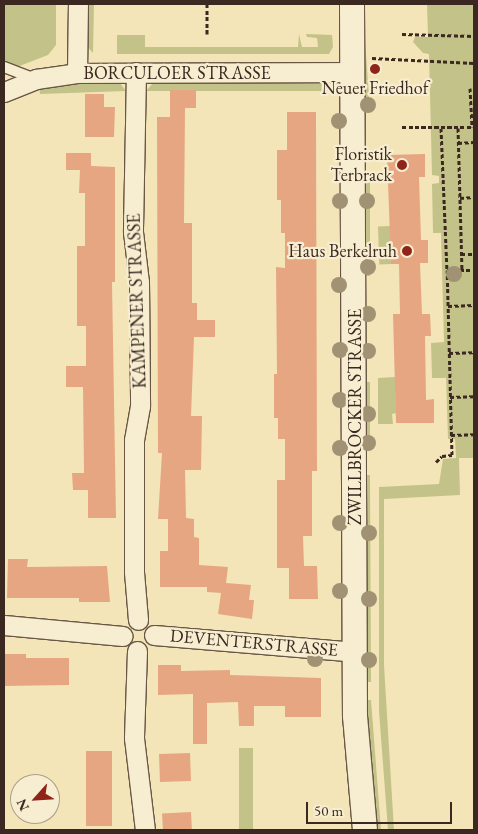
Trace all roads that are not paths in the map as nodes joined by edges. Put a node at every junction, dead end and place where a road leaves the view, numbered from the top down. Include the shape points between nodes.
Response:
1 (78, 4) edge
2 (352, 4) edge
3 (362, 65) junction
4 (4, 67) edge
5 (136, 72) junction
6 (77, 73) junction
7 (36, 79) junction
8 (4, 92) edge
9 (138, 620) junction
10 (4, 625) edge
11 (154, 635) junction
12 (122, 636) junction
13 (137, 651) junction
14 (355, 652) junction
15 (145, 830) edge
16 (365, 830) edge

1 - 6 street
2 - 3 street, ZWILLBROCKER STRASSE
3 - 5 street, BORCULOER STRASSE
3 - 14 street, ZWILLBROCKER STRASSE
4 - 7 lane
5 - 6 street, BORCULOER STRASSE
5 - 9 street, KAMPENER STRASSE via 133,232 139,282 140,406 134,440 134,572
6 - 7 street, BORCULOER STRASSE
7 - 8 street, BORCULOER STRASSE
9 - 11 street via 150,626
9 - 12 street via 127,624
10 - 12 street
11 - 13 street via 147,649
11 - 14 street, DEVENTERSTRASSE
12 - 13 street via 128,647
13 - 15 street via 134,738
14 - 16 street, ZWILLBROCKER STRASSE via 355,716

